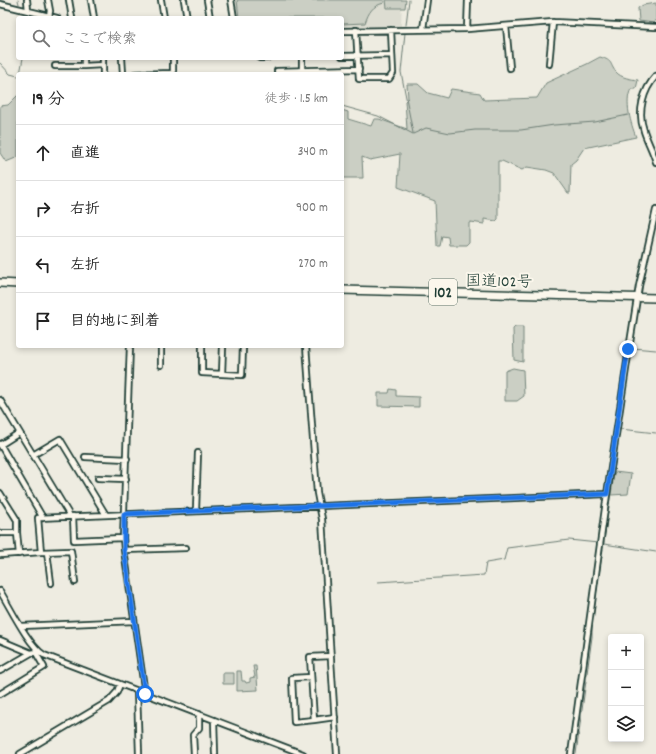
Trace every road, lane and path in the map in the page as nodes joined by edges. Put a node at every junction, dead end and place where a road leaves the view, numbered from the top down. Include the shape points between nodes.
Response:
1 (7, 0) edge
2 (27, 0) edge
3 (48, 0) edge
4 (69, 0) edge
5 (91, 0) edge
6 (161, 0) edge
7 (184, 0) edge
8 (207, 0) edge
9 (231, 0) edge
10 (427, 0) edge
11 (468, 0) edge
12 (0, 4) edge
13 (7, 6) junction
14 (28, 10) junction
15 (49, 16) joint
16 (72, 16) edge
17 (94, 16) edge
18 (164, 16) edge
19 (187, 16) edge
20 (210, 16) edge
21 (234, 16) edge
22 (553, 22) junction
23 (506, 26) junction
24 (656, 27) edge
25 (423, 29) junction
26 (467, 29) junction
27 (356, 30) junction
28 (391, 30) junction
29 (344, 31) edge
30 (358, 55) junction
31 (392, 55) junction
32 (344, 56) edge
33 (84, 60) edge
34 (102, 60) edge
35 (122, 60) edge
36 (173, 60) edge
37 (302, 60) edge
38 (549, 64) dead end
39 (55, 66) dead end
40 (84, 66) junction
41 (102, 66) junction
42 (510, 68) dead end
43 (359, 69) junction
44 (277, 71) dead end
45 (103, 72) edge
46 (123, 72) edge
47 (173, 72) edge
48 (302, 72) edge
49 (656, 76) edge
50 (656, 162) edge
51 (656, 210) edge
52 (0, 283) edge
53 (16, 284) edge
54 (344, 290) edge
55 (638, 296) junction
56 (656, 298) edge
57 (130, 348) edge
58 (162, 348) edge
59 (202, 348) edge
60 (223, 348) edge
61 (243, 348) edge
62 (306, 348) edge
63 (161, 365) dead end
64 (222, 374) junction
65 (0, 400) edge
66 (19, 433) junction
67 (0, 444) edge
68 (198, 454) dead end
69 (33, 455) junction
70 (85, 457) dead end
71 (127, 459) junction
72 (98, 478) dead end
73 (126, 479) junction
74 (0, 493) edge
75 (607, 494) junction
76 (320, 506) junction
77 (196, 510) junction
78 (124, 514) junction
79 (106, 515) junction
80 (72, 516) junction
81 (43, 518) junction
82 (18, 532) junction
83 (0, 533) edge
84 (123, 538) junction
85 (186, 548) dead end
86 (124, 550) junction
87 (41, 552) junction
88 (47, 552) junction
89 (19, 554) junction
90 (0, 555) edge
91 (75, 582) dead end
92 (50, 583) dead end
93 (0, 591) edge
94 (134, 621) junction
95 (21, 626) junction
96 (0, 640) edge
97 (7, 643) junction
98 (0, 647) edge
99 (35, 652) junction
100 (331, 656) junction
101 (0, 671) edge
102 (311, 677) junction
103 (120, 684) junction
104 (137, 691) junction
105 (0, 694) edge
106 (145, 694) junction
107 (198, 714) junction
108 (335, 717) junction
109 (214, 720) junction
110 (314, 720) junction
111 (20, 754) edge
112 (139, 754) edge
113 (194, 754) edge
114 (215, 754) edge
115 (303, 754) edge
116 (337, 754) edge
117 (571, 754) edge

1 - 13 street
2 - 14 street
3 - 15 street
4 - 16 street
5 - 17 street
6 - 18 street
7 - 19 street
8 - 20 street
9 - 21 street
10 - 25 street
11 - 26 street
12 - 13 street
13 - 14 street
14 - 15 street
22 - 23 street
22 - 24 street
22 - 38 street
23 - 26 street
23 - 42 street
25 - 26 street
25 - 28 street
27 - 28 street
27 - 29 street
27 - 30 street
28 - 31 street
30 - 31 street
30 - 32 street
30 - 43 street
31 - 43 street via 393,73 389,79 360,79
33 - 40 street
34 - 41 street
35 - 46 street
36 - 47 street
37 - 48 street
39 - 40 street
40 - 41 street
41 - 45 street
43 - 48 street
44 - 48 street
49 - 50 street via 644,96 641,112 643,129
51 - 55 street
52 - 53 highway
54 - 55 highway, 国道102号 / 102
55 - 56 highway, 国道102号 / 102
55 - 75 street
57 - 71 street
58 - 63 street
59 - 64 street via 202,373
60 - 64 street
61 - 64 street via 242,375
62 - 76 street
65 - 66 street
66 - 67 street
66 - 69 street
67 - 81 street
68 - 77 street
69 - 79 street via 60,439
69 - 80 street
70 - 71 street
71 - 73 street
72 - 73 street
73 - 78 street
74 - 82 street via 17,520
75 - 76 street
75 - 117 street
76 - 77 street
76 - 100 street
77 - 78 street
78 - 79 street
78 - 84 street
79 - 80 street
80 - 81 street
80 - 84 street via 74,540
81 - 87 street via 38,518
82 - 83 street
82 - 89 street
84 - 86 street
85 - 86 street
86 - 94 street
87 - 88 street
87 - 89 street
88 - 91 street via 72,551
88 - 92 street
89 - 90 street
93 - 95 street
94 - 95 street
94 - 106 street
95 - 99 street
96 - 97 street
97 - 98 street
97 - 99 street
99 - 101 street
99 - 103 street
99 - 105 street via 44,667
100 - 102 street via 310,657
100 - 108 street
102 - 110 street
102 - 110 street via 292,678 294,722
103 - 104 street
103 - 111 street via 110,701
104 - 106 street
104 - 112 street
106 - 107 street
107 - 109 street
107 - 113 street via 199,728 193,735
108 - 110 street
108 - 116 street
109 - 114 street
109 - 115 street

